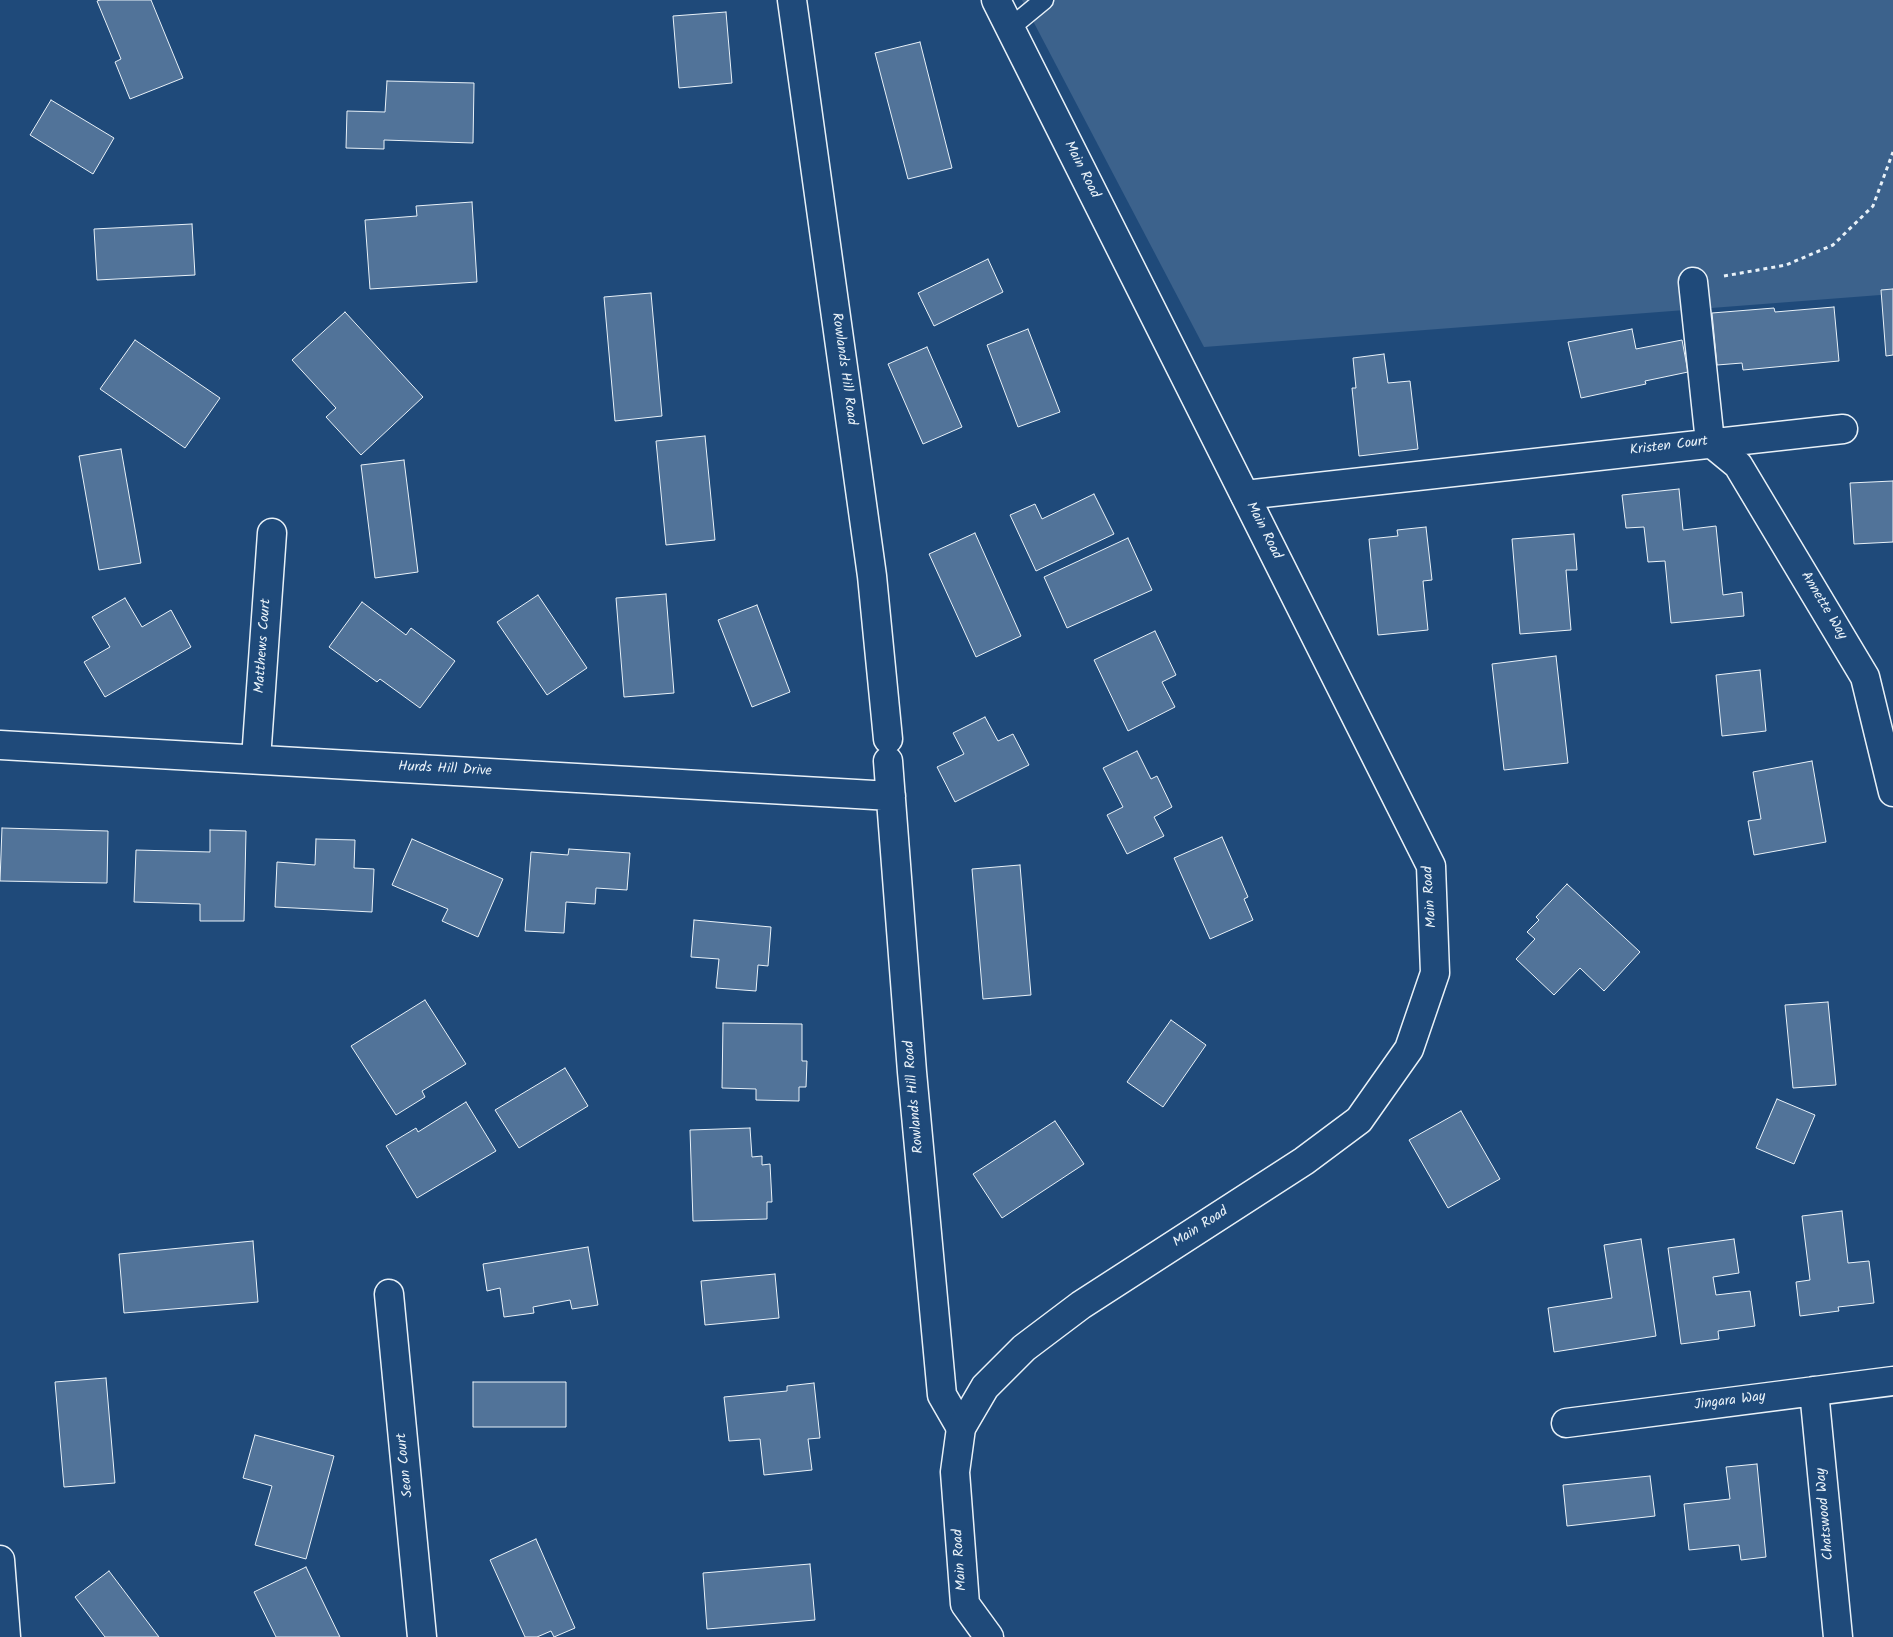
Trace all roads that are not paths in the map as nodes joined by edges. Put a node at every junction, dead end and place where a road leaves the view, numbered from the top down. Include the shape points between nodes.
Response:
1 (792, 0) edge
2 (996, 0) edge
3 (1044, 0) edge
4 (1010, 28) junction
5 (1693, 282) road end
6 (1843, 429) dead end
7 (1710, 442) junction
8 (1244, 495) junction
9 (272, 533) dead end
10 (0, 744) edge
11 (256, 759) junction
12 (1893, 792) edge
13 (891, 796) junction
14 (389, 1294) dead end
15 (1893, 1381) edge
16 (1814, 1391) junction
17 (1566, 1423) dead end
18 (962, 1428) junction
19 (0, 1560) edge
20 (6, 1637) edge
21 (422, 1637) edge
22 (989, 1637) edge
23 (1838, 1637) edge

1 - 13 street, Rowlands Hill Road via 872,576
2 - 4 street, Main Road
3 - 4 lane
4 - 8 street, Main Road
5 - 7 street
6 - 7 street, Kristen Court
7 - 8 street, Kristen Court
7 - 12 street, Annette Way via 1738,465 1865,677
8 - 18 street, Main Road via 1431,866 1435,973 1409,1049 1359,1120 1304,1161 1081,1305 1024,1348 985,1387
9 - 11 street, Matthews Court
10 - 11 street, Hurds Hill Drive
11 - 13 street, Hurds Hill Drive
13 - 18 street, Rowlands Hill Road via 911,1062 942,1395
14 - 21 street, Sean Court
15 - 16 street, Jingara Way
16 - 17 street, Jingara Way
16 - 23 street, Chatswood Way
18 - 22 street, Main Road via 955,1472 965,1604
19 - 20 street

